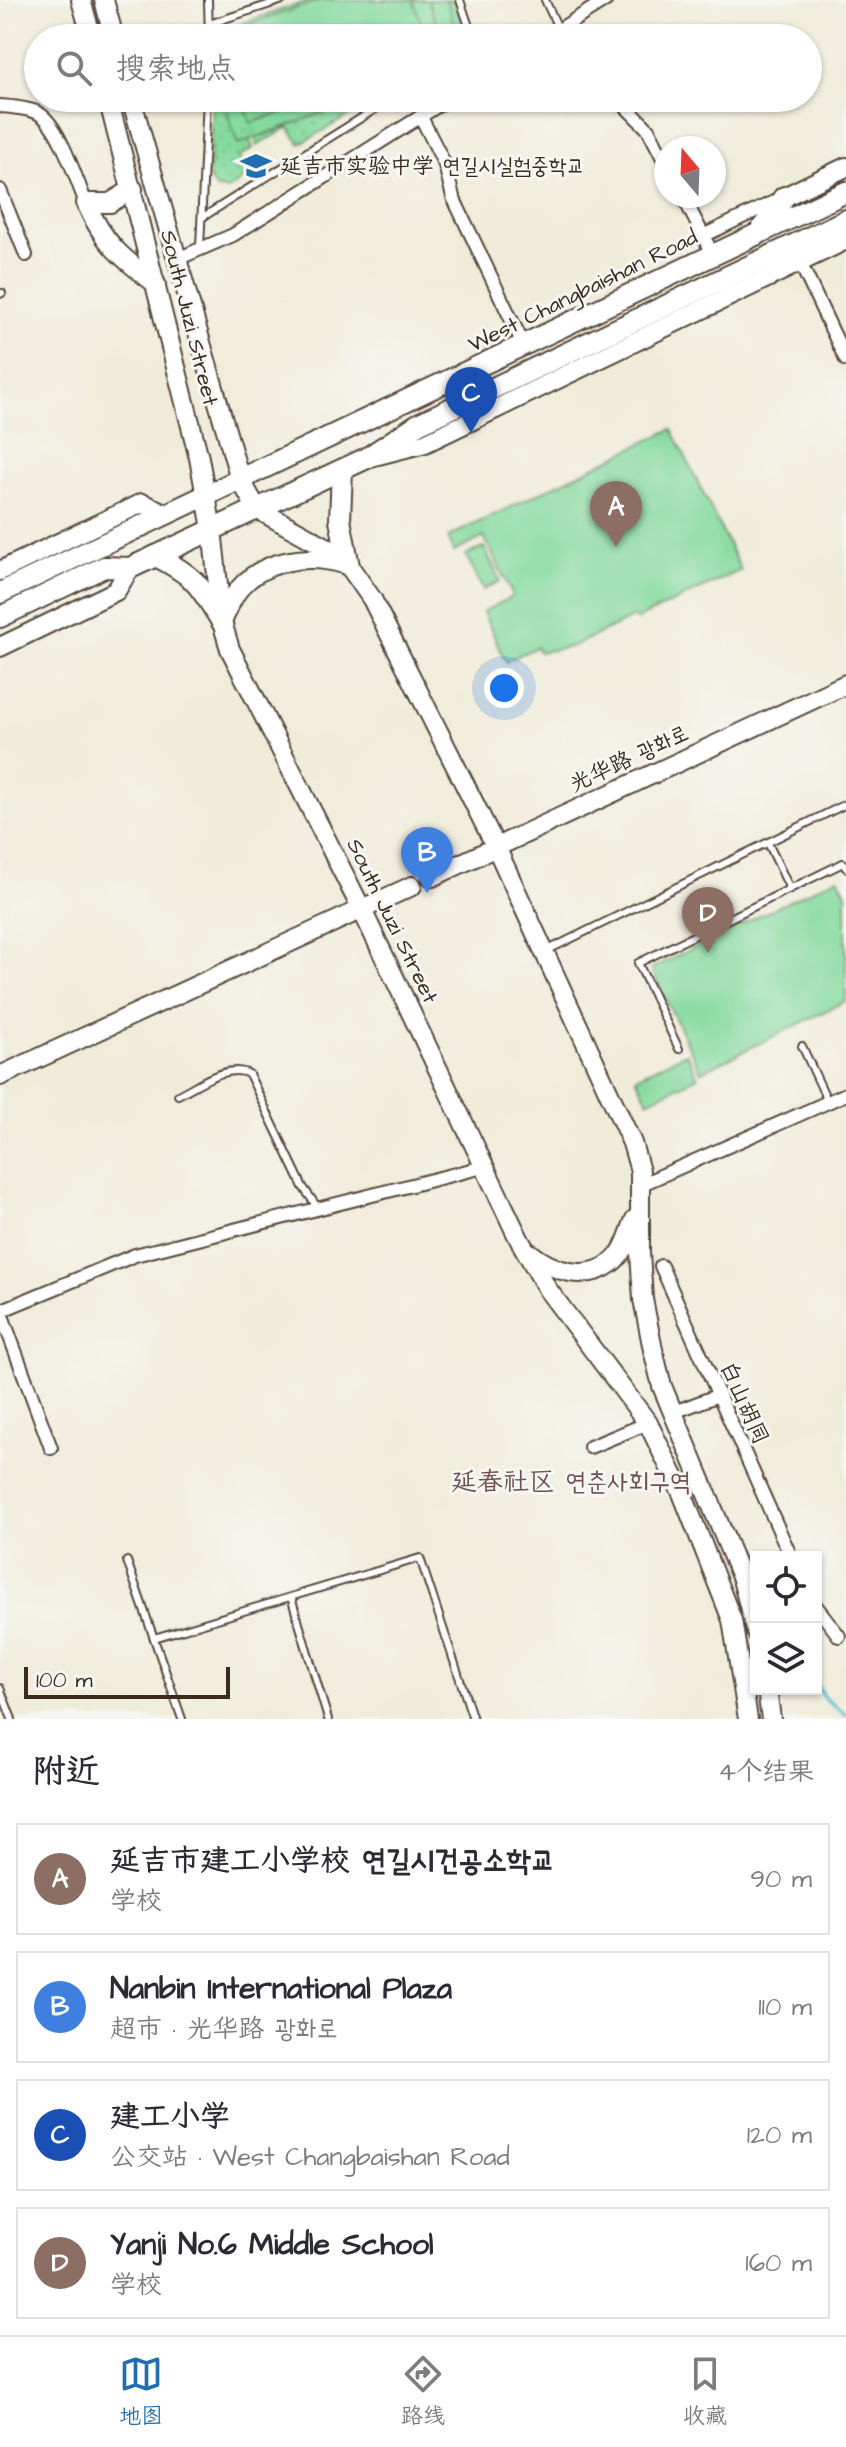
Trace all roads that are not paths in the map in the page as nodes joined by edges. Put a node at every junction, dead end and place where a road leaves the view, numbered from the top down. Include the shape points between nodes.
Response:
1 (81, 0) edge
2 (104, 0) edge
3 (208, 0) edge
4 (283, 0) edge
5 (460, 0) edge
6 (545, 0) edge
7 (606, 0) edge
8 (88, 24) edge
9 (110, 24) edge
10 (209, 24) joint
11 (468, 24) edge
12 (556, 24) edge
13 (574, 24) edge
14 (0, 106) edge
15 (24, 110) edge
16 (38, 112) edge
17 (112, 112) edge
18 (135, 112) edge
19 (207, 112) edge
20 (371, 112) edge
21 (429, 112) edge
22 (631, 112) edge
23 (421, 117) junction
24 (654, 141) edge
25 (846, 167) edge
26 (133, 189) junction
27 (0, 190) edge
28 (846, 192) edge
29 (784, 197) junction
30 (86, 203) junction
31 (689, 208) edge
32 (203, 217) junction
33 (846, 220) edge
34 (6, 224) edge
35 (759, 233) junction
36 (703, 236) junction
37 (846, 240) edge
38 (200, 250) junction
39 (796, 254) junction
40 (26, 255) dead end
41 (713, 255) junction
42 (175, 260) junction
43 (156, 284) junction
44 (524, 346) junction
45 (846, 360) edge
46 (342, 470) junction
47 (240, 479) junction
48 (207, 497) junction
49 (257, 509) junction
50 (167, 514) junction
51 (212, 529) junction
52 (156, 556) junction
53 (349, 566) junction
54 (130, 568) junction
55 (0, 571) edge
56 (0, 593) edge
57 (0, 617) edge
58 (222, 622) junction
59 (0, 647) edge
60 (846, 684) edge
61 (846, 804) edge
62 (768, 843) junction
63 (496, 847) junction
64 (846, 868) edge
65 (432, 877) dead end
66 (412, 886) dead end
67 (790, 889) junction
68 (362, 910) junction
69 (545, 952) junction
70 (802, 1046) dead end
71 (679, 1049) dead end
72 (0, 1076) edge
73 (846, 1094) edge
74 (178, 1095) dead end
75 (828, 1102) junction
76 (483, 1167) junction
77 (640, 1185) junction
78 (318, 1208) junction
79 (639, 1209) junction
80 (525, 1249) junction
81 (661, 1266) dead end
82 (0, 1311) edge
83 (719, 1395) junction
84 (674, 1412) junction
85 (648, 1423) junction
86 (590, 1447) dead end
87 (51, 1448) dead end
88 (788, 1551) edge
89 (127, 1561) dead end
90 (291, 1597) junction
91 (822, 1614) edge
92 (754, 1623) edge
93 (839, 1636) dead end
94 (154, 1638) junction
95 (0, 1688) edge
96 (768, 1695) edge
97 (12, 1719) edge
98 (182, 1719) edge
99 (328, 1719) edge
100 (473, 1719) edge
101 (748, 1719) edge
102 (771, 1719) edge

1 - 8 main road
2 - 9 main road
3 - 10 lane
4 - 10 lane
5 - 11 lane
6 - 12 lane
7 - 13 street
14 - 15 street
16 - 30 street via 58,137
17 - 26 main road, South Juzi Street
18 - 42 main road, South Juzi Street
19 - 32 lane
20 - 32 lane
21 - 23 street
22 - 24 street
23 - 38 street via 233,235
23 - 44 street
25 - 29 main road
26 - 30 main road via 110,203
26 - 43 main road, South Juzi Street
27 - 34 street
28 - 35 main road, West Changbaishan Road
29 - 35 main road
29 - 36 street
30 - 43 main road via 115,252
31 - 36 street
32 - 38 lane
33 - 39 main road
34 - 40 street
35 - 41 main road, West Changbaishan Road
36 - 41 street
37 - 39 main road
38 - 42 street
39 - 45 street
39 - 46 main road via 418,424
41 - 44 main road, West Changbaishan Road
42 - 47 main road, South Juzi Street
43 - 48 main road, South Juzi Street
44 - 47 main road, West Changbaishan Road
46 - 49 main road
46 - 53 main road via 340,520
47 - 48 main road, West Changbaishan Road
47 - 49 main road, South Juzi Street
48 - 50 main road, West Changbaishan Road
48 - 51 main road, South Juzi Street
49 - 51 main road
49 - 53 main road via 337,553
50 - 55 main road via 142,503
50 - 56 main road, West Changbaishan Road
51 - 52 main road
51 - 58 main road, South Juzi Street
52 - 54 main road
52 - 58 main road via 187,572
53 - 58 main road via 301,559 266,568 240,588
53 - 63 main road via 372,599
54 - 57 main road via 104,567
54 - 59 main road via 116,591
58 - 68 main road, South Juzi Street via 230,649
60 - 63 main road, 光华路 광화로
61 - 62 lane
62 - 67 lane
62 - 69 lane
63 - 65 main road, 光华路 광화로
63 - 69 main road
64 - 67 lane via 843,863
66 - 68 main road
67 - 71 lane via 638,963
68 - 72 main road
68 - 76 main road, South Juzi Street
69 - 77 main road via 632,1143
70 - 75 lane
73 - 75 street
74 - 78 lane via 230,1071 249,1074
75 - 77 street
76 - 78 street
76 - 80 main road, South Juzi Street
77 - 79 main road
78 - 82 street via 135,1255
79 - 80 main road via 619,1255 600,1269 558,1270
79 - 84 main road via 643,1299 662,1386
80 - 85 main road, South Juzi Street via 548,1290
81 - 83 street, 白山胡同
82 - 87 street
83 - 84 street
83 - 88 street, 白山胡同
84 - 92 main road via 742,1579
85 - 86 street
85 - 101 main road, South Juzi Street via 732,1620
89 - 94 lane
90 - 94 lane
90 - 99 lane
90 - 100 lane via 420,1558
91 - 93 street
94 - 98 lane
95 - 97 lane
96 - 102 main road

